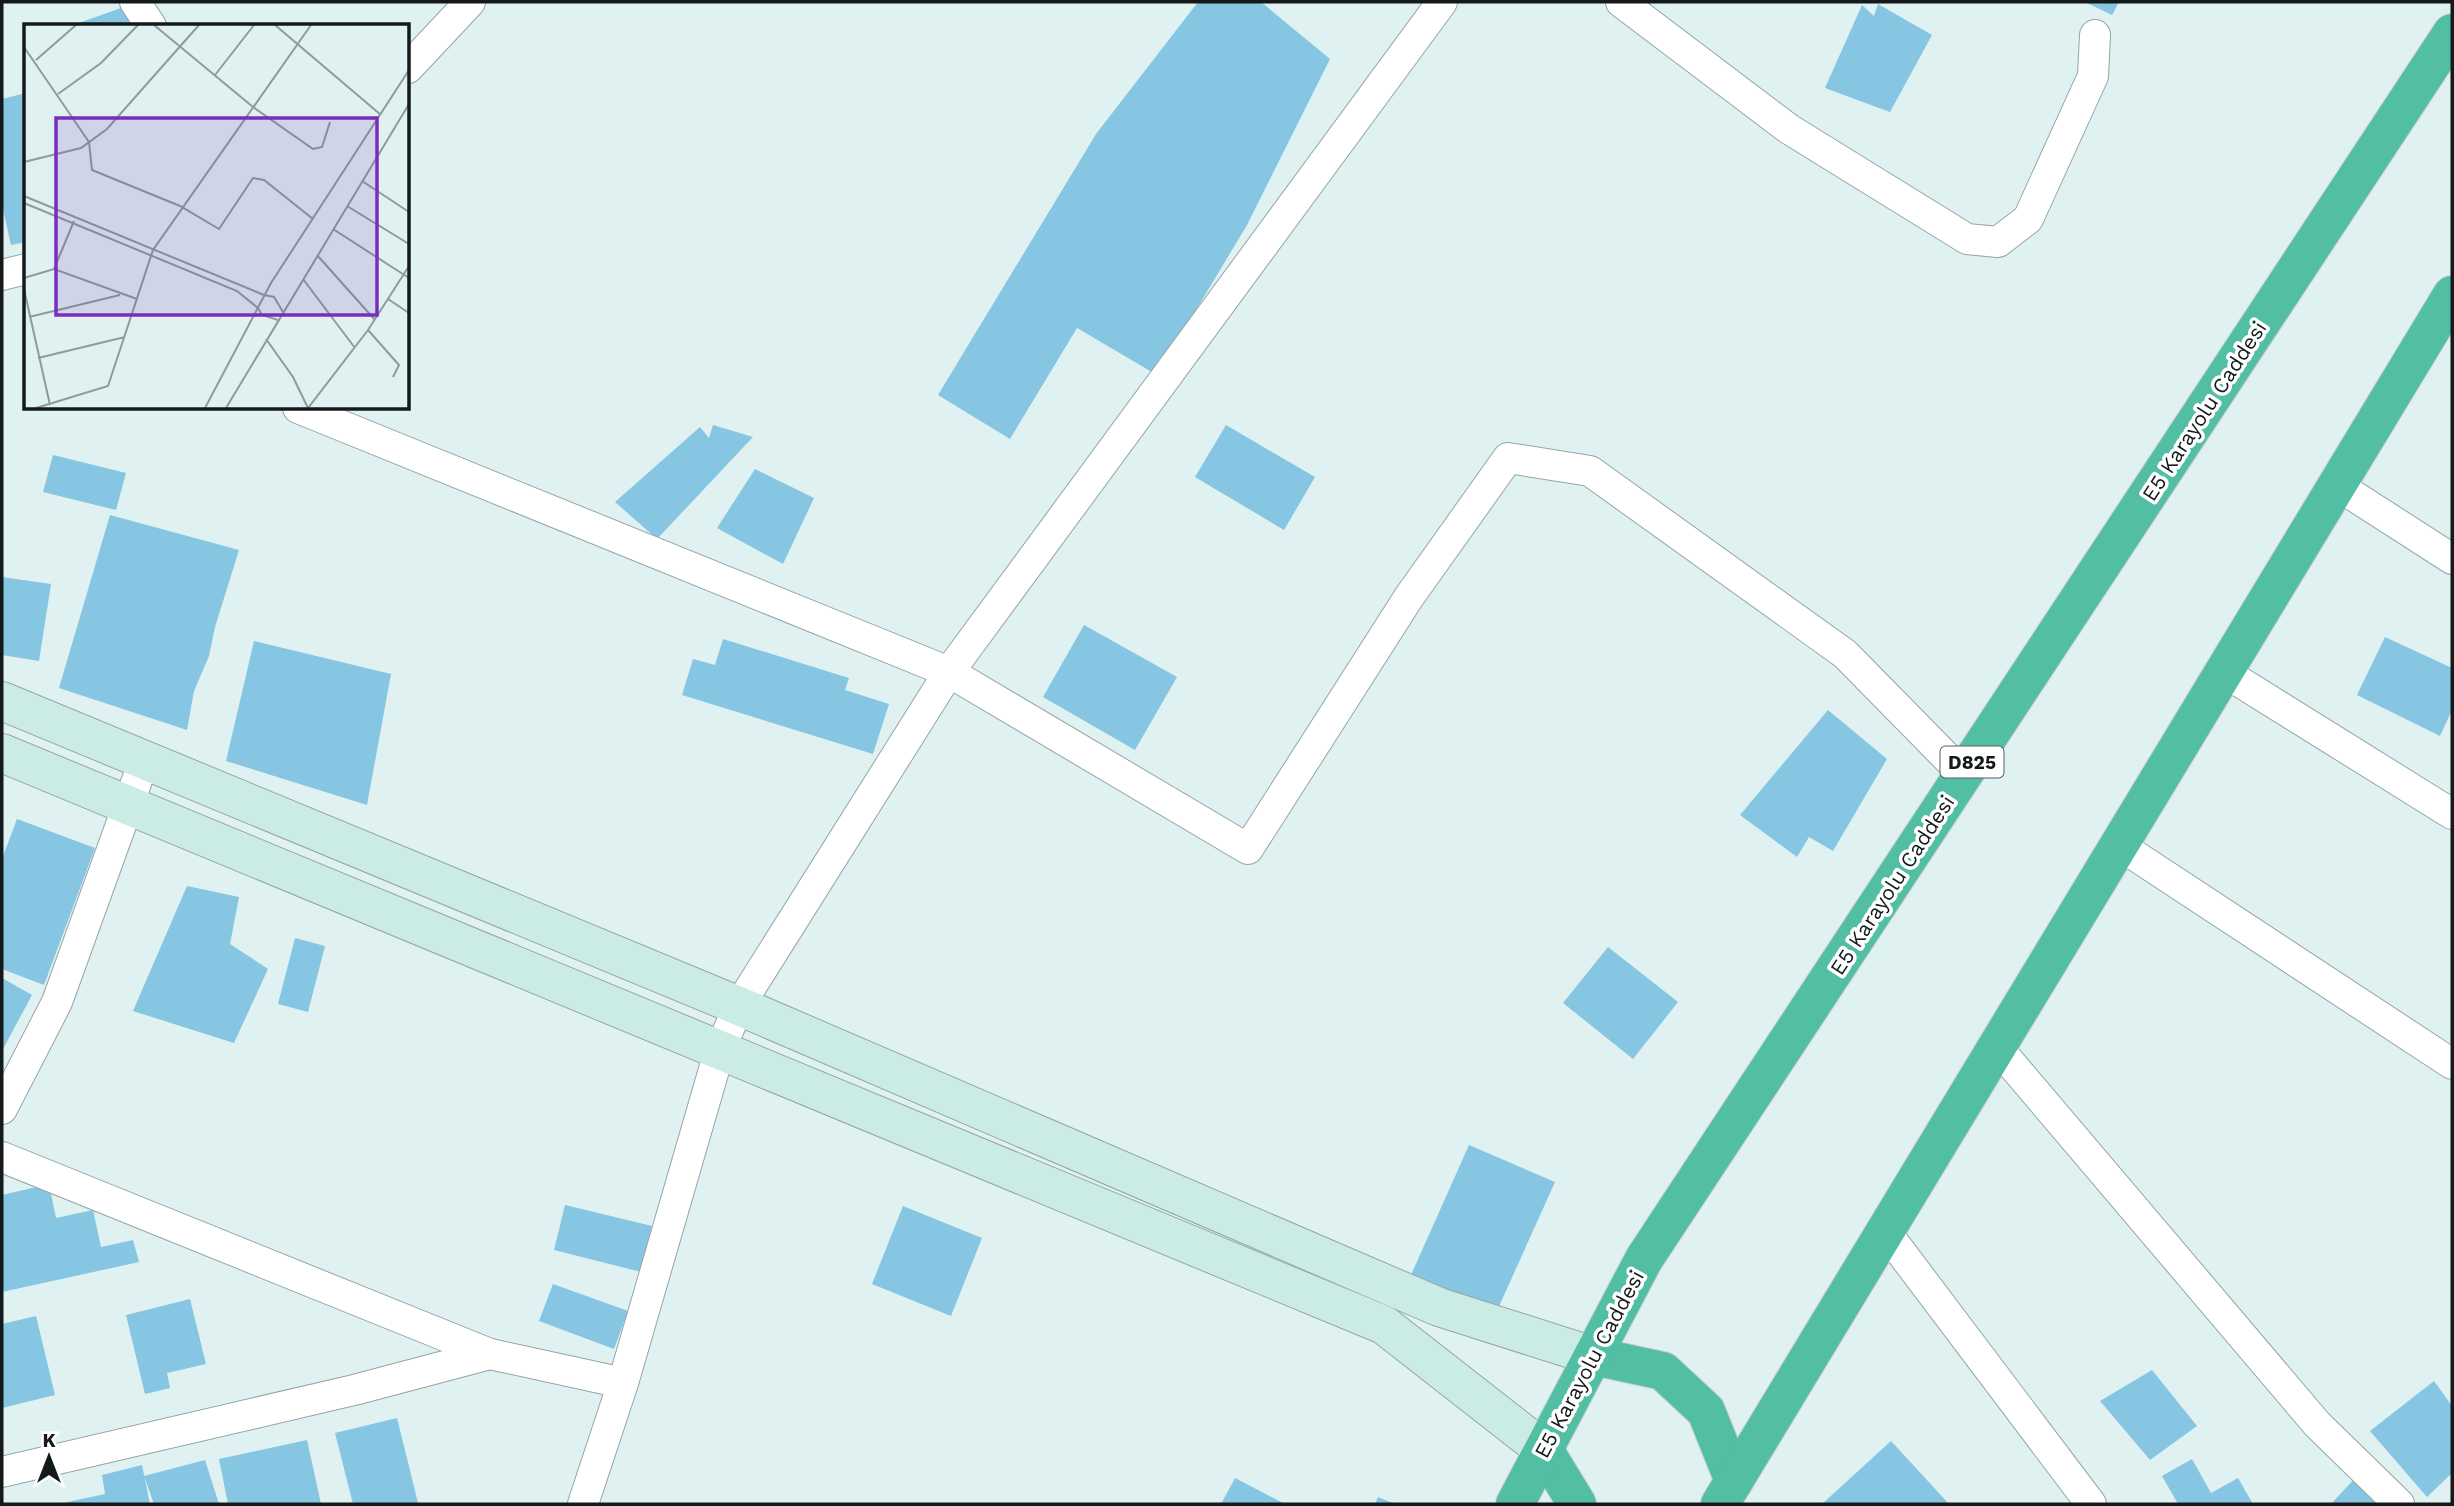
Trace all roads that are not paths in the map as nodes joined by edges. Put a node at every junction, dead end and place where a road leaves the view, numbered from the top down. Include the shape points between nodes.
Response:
1 (135, 2) edge
2 (470, 2) edge
3 (1442, 2) edge
4 (1621, 2) edge
5 (150, 24) edge
6 (2452, 33) edge
7 (2095, 35) dead end
8 (410, 66) edge
9 (24, 270) edge
10 (2, 275) edge
11 (2452, 295) edge
12 (303, 410) edge
13 (2337, 485) junction
14 (2452, 559) edge
15 (949, 673) junction
16 (2224, 673) junction
17 (2, 701) edge
18 (2, 752) edge
19 (144, 761) junction
20 (1964, 775) junction
21 (129, 806) junction
22 (2452, 814) edge
23 (2119, 845) junction
24 (739, 1006) junction
25 (1997, 1047) junction
26 (720, 1049) junction
27 (2452, 1064) edge
28 (2, 1109) edge
29 (2, 1157) edge
30 (1885, 1231) junction
31 (490, 1354) junction
32 (1593, 1356) junction
33 (623, 1383) junction
34 (1544, 1450) junction
35 (2, 1472) edge
36 (1727, 1493) edge
37 (583, 1504) edge
38 (1515, 1504) edge
39 (1577, 1504) edge
40 (2091, 1504) edge
41 (2399, 1504) edge

1 - 5 street
2 - 8 street
3 - 15 street
4 - 7 street via 1789,129 1967,239 1998,242 2028,219 2093,76
6 - 20 highway, E5 Karayolu Caddesi / D825
9 - 10 street
11 - 13 highway
12 - 15 street
13 - 14 street
13 - 16 highway
15 - 20 street via 1248,849 1409,597 1508,458 1590,471 1845,654
15 - 24 street
16 - 22 street
16 - 23 highway
17 - 19 street
18 - 21 street
19 - 21 street
19 - 24 street
20 - 32 highway, E5 Karayolu Caddesi / D825 via 1644,1259
21 - 26 street
21 - 28 street via 57,1002
23 - 25 highway
23 - 27 street
24 - 26 street
24 - 32 street via 1439,1307
25 - 30 highway
25 - 41 street via 2317,1424
26 - 33 street
26 - 34 street via 1384,1325
29 - 31 street
30 - 36 highway
30 - 40 street
31 - 33 street
31 - 35 street
32 - 34 highway, E5 Karayolu Caddesi / D825
32 - 36 highway via 1663,1371 1706,1410
33 - 37 street
34 - 38 highway, E5 Karayolu Caddesi / D825
34 - 39 highway

